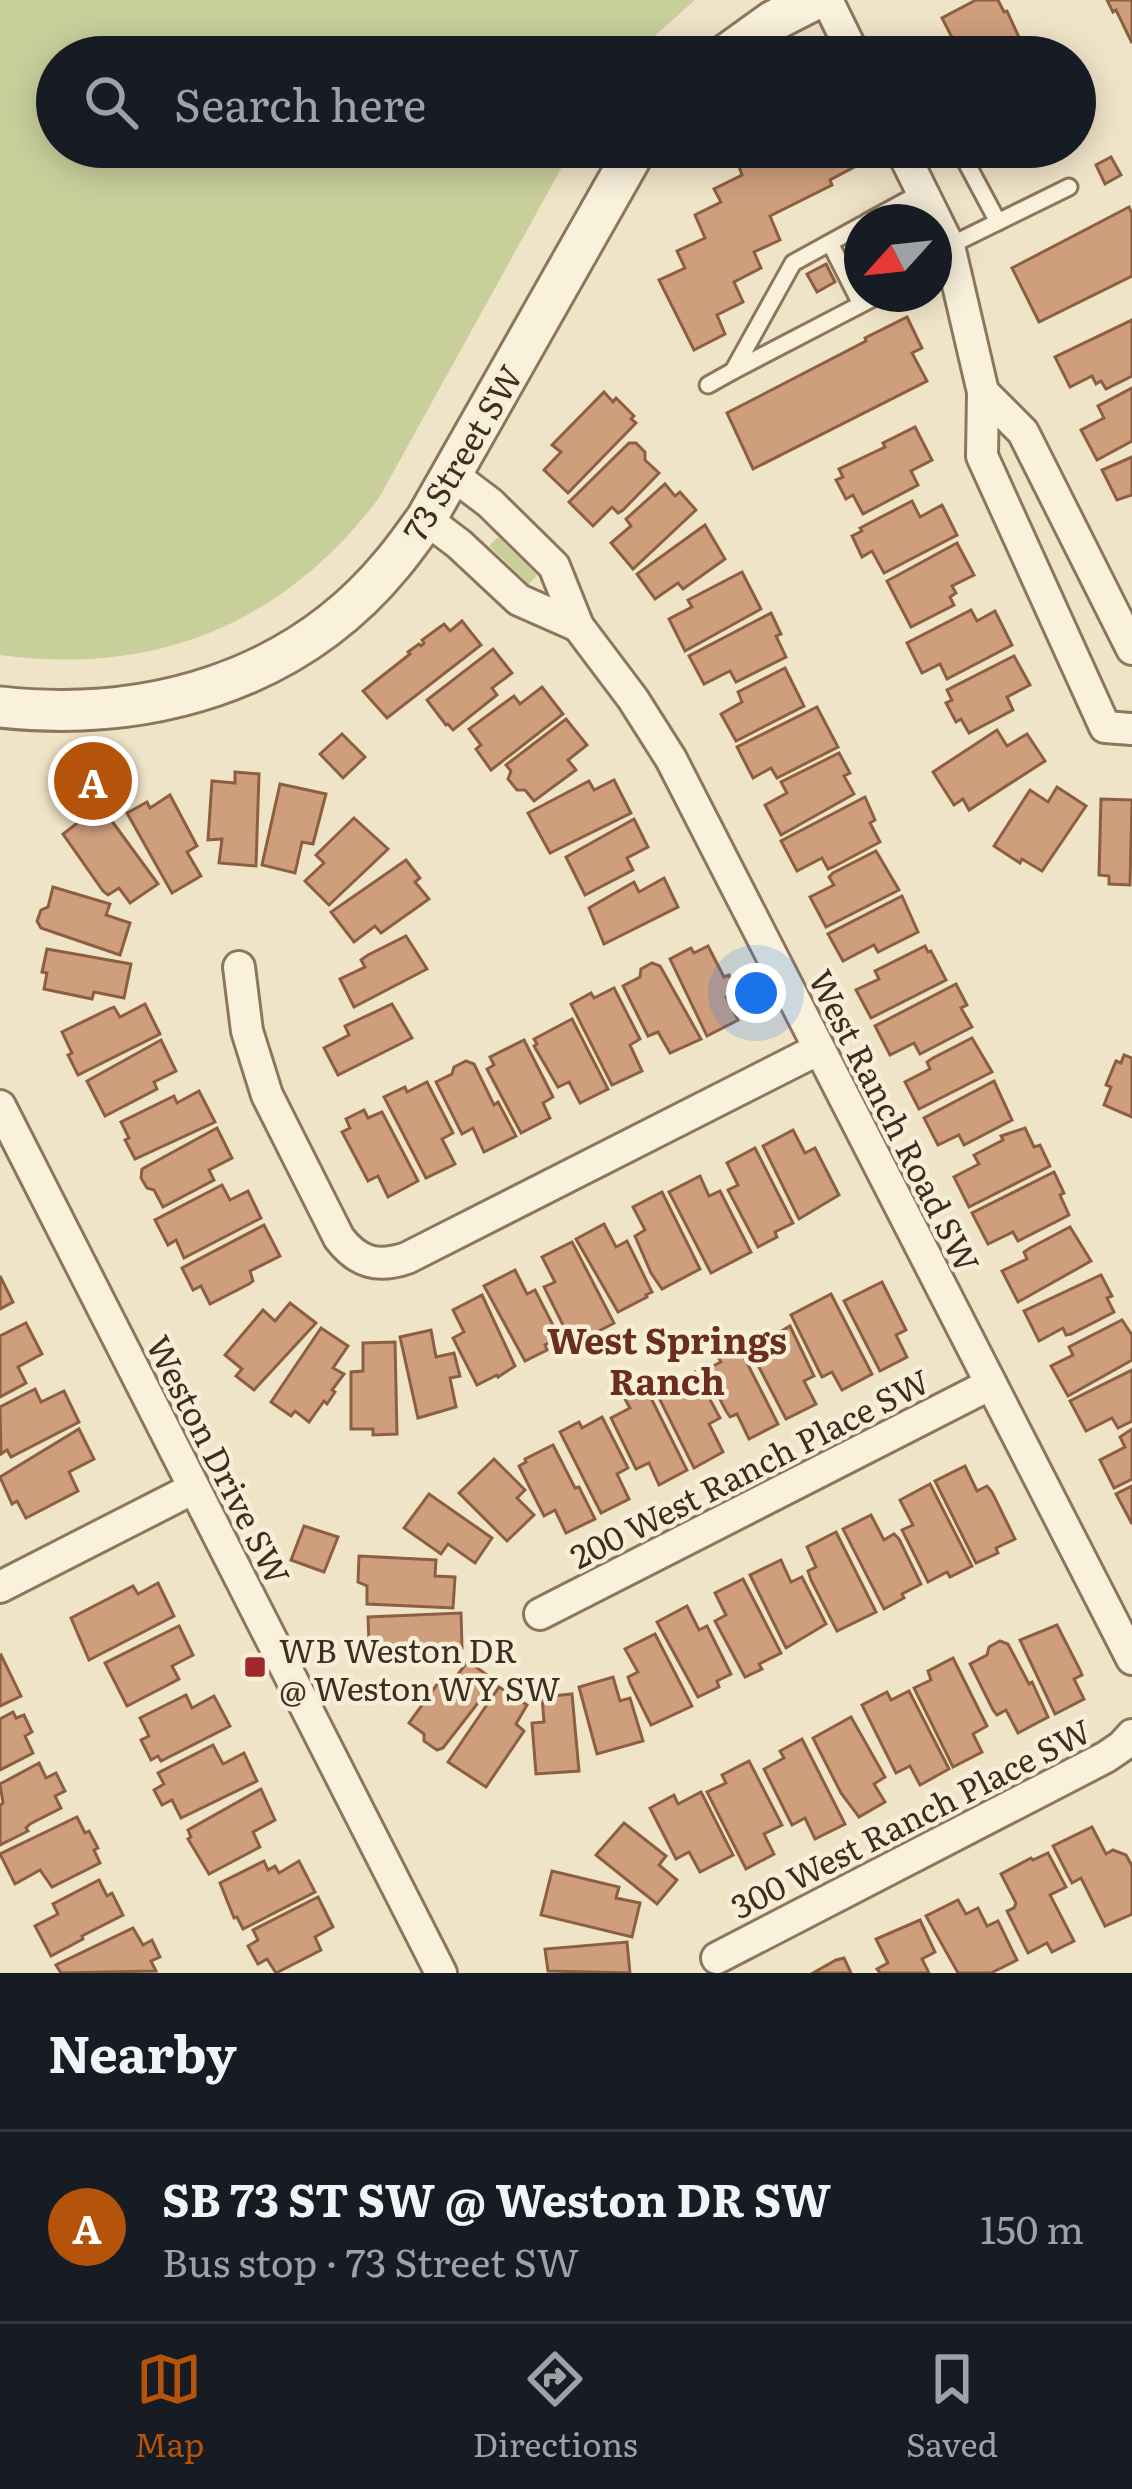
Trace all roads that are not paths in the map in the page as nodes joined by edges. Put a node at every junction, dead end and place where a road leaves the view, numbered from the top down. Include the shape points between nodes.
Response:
1 (814, 0) edge
2 (827, 0) edge
3 (752, 36) edge
4 (845, 36) edge
5 (625, 168) edge
6 (910, 168) edge
7 (969, 168) edge
8 (1069, 187) dead end
9 (922, 192) junction
10 (901, 204) edge
11 (928, 204) edge
12 (998, 222) junction
13 (844, 235) edge
14 (830, 243) junction
15 (952, 245) edge
16 (952, 255) edge
17 (844, 271) edge
18 (846, 312) edge
19 (733, 371) junction
20 (708, 385) dead end
21 (983, 392) junction
22 (453, 475) junction
23 (426, 520) junction
24 (578, 626) junction
25 (1132, 649) edge
26 (0, 707) edge
27 (1132, 729) edge
28 (239, 967) dead end
29 (819, 1049) junction
30 (0, 1106) edge
31 (992, 1384) junction
32 (194, 1488) junction
33 (0, 1587) edge
34 (540, 1615) dead end
35 (1132, 1659) edge
36 (1132, 1735) edge
37 (717, 1958) dead end
38 (441, 1973) edge

1 - 3 street
2 - 4 street
5 - 22 street, 73 Street SW
6 - 9 street
7 - 12 lane
8 - 12 lane
9 - 10 lane
9 - 11 street
12 - 15 lane
13 - 14 lane
14 - 17 lane
14 - 19 lane via 793,263
16 - 21 street
18 - 19 lane
19 - 20 lane
21 - 25 street via 1023,433
21 - 27 street via 982,456 1105,727
22 - 23 street, 73 Street SW
22 - 24 street, West Ranch Road SW via 554,566
23 - 24 street, West Ranch Road SW via 519,600
23 - 26 street, 73 Street SW via 353,603 278,659 166,701 100,710
24 - 29 street, West Ranch Road SW via 671,759
28 - 29 street via 267,1095 339,1238 376,1264 407,1258
29 - 31 street, West Ranch Road SW
30 - 32 street, Weston Drive SW
31 - 34 street, 200 West Ranch Place SW
31 - 35 street, West Ranch Road SW
32 - 33 street
32 - 38 street, Weston Drive SW
36 - 37 street, 300 West Ranch Place SW via 1106,1757

